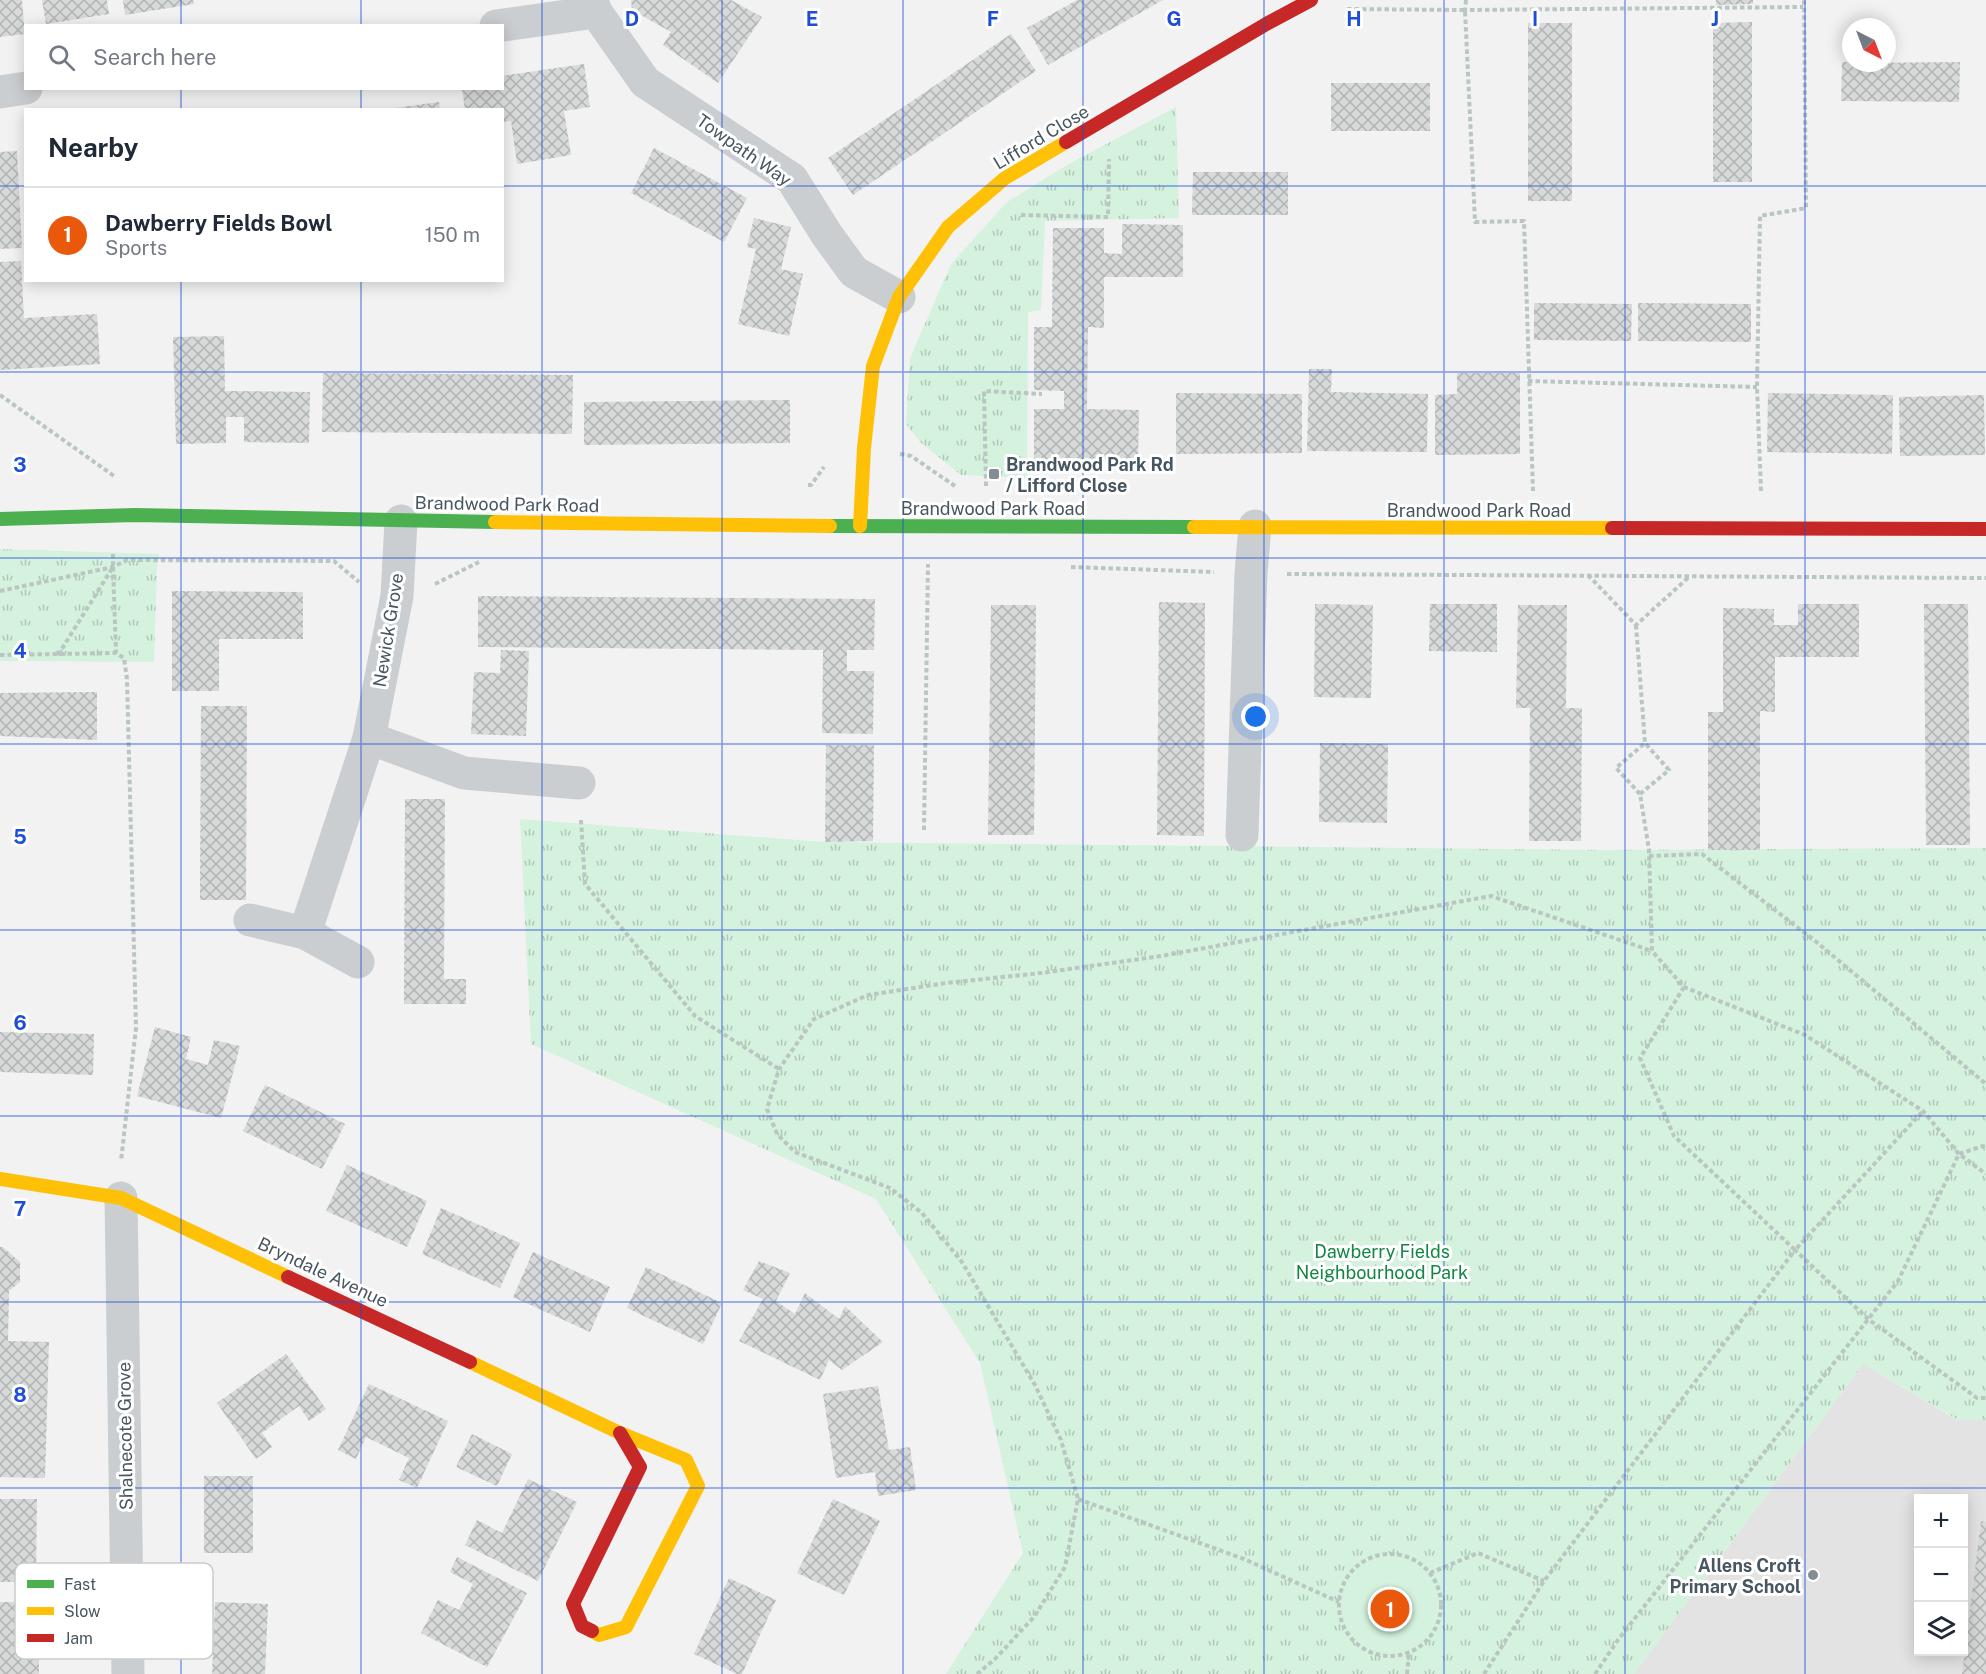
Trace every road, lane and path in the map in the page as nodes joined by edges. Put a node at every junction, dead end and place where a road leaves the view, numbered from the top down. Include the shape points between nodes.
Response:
1 (1311, 0) edge
2 (1466, 0) edge
3 (1804, 0) edge
4 (594, 6) edge
5 (1803, 7) junction
6 (1295, 8) junction
7 (1465, 10) junction
8 (504, 24) edge
9 (24, 88) edge
10 (0, 92) edge
11 (1110, 116) junction
12 (963, 214) junction
13 (899, 297) junction
14 (1528, 381) junction
15 (1757, 387) junction
16 (1042, 394) dead end
17 (0, 395) edge
18 (864, 448) junction
19 (118, 478) dead end
20 (799, 485) dead end
21 (964, 486) dead end
22 (997, 486) dead end
23 (1522, 489) dead end
24 (1533, 489) junction
25 (1750, 491) dead end
26 (1761, 491) junction
27 (1773, 491) dead end
28 (112, 516) junction
29 (0, 519) edge
30 (401, 521) junction
31 (860, 526) junction
32 (1255, 526) junction
33 (1762, 528) junction
34 (1535, 529) junction
35 (1986, 529) edge
36 (489, 562) dead end
37 (917, 562) dead end
38 (113, 567) junction
39 (1060, 567) dead end
40 (1251, 573) junction
41 (1588, 575) junction
42 (1690, 576) junction
43 (1986, 578) edge
44 (0, 591) edge
45 (397, 596) junction
46 (1636, 625) junction
47 (116, 653) junction
48 (0, 655) edge
49 (58, 655) junction
50 (369, 738) junction
51 (1645, 743) junction
52 (579, 783) joint
53 (1640, 794) junction
54 (924, 830) dead end
55 (1242, 835) dead end
56 (1649, 856) junction
57 (250, 920) dead end
58 (305, 933) junction
59 (1652, 951) junction
60 (358, 962) dead end
61 (1684, 987) junction
62 (779, 1069) junction
63 (1986, 1084) edge
64 (1923, 1111) junction
65 (1986, 1145) edge
66 (1959, 1154) junction
67 (1986, 1174) edge
68 (0, 1179) edge
69 (121, 1198) junction
70 (1795, 1250) junction
71 (1868, 1319) junction
72 (1986, 1398) edge
73 (620, 1433) junction
74 (1078, 1499) junction
75 (126, 1563) edge
76 (1430, 1573) junction
77 (1544, 1581) junction
78 (1339, 1602) junction
79 (1409, 1652) junction
80 (128, 1659) edge
81 (128, 1674) edge
82 (977, 1674) edge
83 (1407, 1674) edge
84 (1484, 1674) edge
85 (1594, 1674) edge

1 - 6 street, Lifford Close
2 - 7 path
3 - 5 path
4 - 8 street
4 - 13 street, Towpath Way via 645,82 792,179 854,272
5 - 7 path
5 - 15 path via 1806,208 1760,216
6 - 7 path
6 - 11 street, Lifford Close
7 - 14 path via 1475,222 1524,221
9 - 10 street
11 - 12 street, Lifford Close via 1005,178
11 - 12 path via 1108,217
12 - 13 street, Lifford Close via 948,227
13 - 18 street, Lifford Close via 873,366
14 - 15 path
14 - 24 path
15 - 26 path
16 - 22 path via 984,391 986,486
17 - 19 path
18 - 20 path via 835,451 811,485
18 - 21 path via 911,456 953,486
18 - 31 street, Lifford Close
23 - 24 path
24 - 34 path
25 - 26 path
26 - 27 path
26 - 33 path
28 - 29 street, Brandwood Park Road
28 - 30 street, Brandwood Park Road
28 - 38 path
30 - 31 street, Brandwood Park Road
30 - 45 street, Newick Grove
31 - 32 street, Brandwood Park Road
32 - 34 street, Brandwood Park Road
32 - 40 street
33 - 34 street, Brandwood Park Road
33 - 35 street, Brandwood Park Road
36 - 45 path via 477,562 427,588
37 - 54 path via 928,563
38 - 44 path
38 - 45 path via 127,560 334,561 374,595
38 - 47 path
38 - 49 path
39 - 40 path
40 - 41 path
40 - 55 street
41 - 42 path
41 - 46 path
42 - 43 path
42 - 46 path
45 - 50 street, Newick Grove
46 - 51 path
47 - 49 path
47 - 69 path via 124,658 127,680 136,1028 121,1163
48 - 49 path
50 - 52 street via 464,773
50 - 58 street, Newick Grove
51 - 53 path via 1616,768
51 - 53 path via 1669,770
52 - 62 path via 585,884 694,1016
53 - 56 path
56 - 59 path
56 - 63 path via 1702,854 1814,940
57 - 58 street
58 - 60 street
59 - 61 path
59 - 62 path via 1491,896 1161,956 868,995 814,1019
61 - 64 path via 1805,1035
61 - 70 path via 1640,1058 1674,1136
62 - 74 path via 767,1109 777,1134 795,1152 890,1188 922,1213 962,1262 1035,1385 1060,1440
64 - 66 path
64 - 70 path
65 - 66 path
66 - 67 path
66 - 71 path via 1898,1281
68 - 69 street, Bryndale Avenue
69 - 73 street, Bryndale Avenue
69 - 75 street, Shalnecote Grove
70 - 71 path
70 - 77 path
71 - 72 path via 1977,1398
71 - 85 path
73 - 73 street, Bryndale Avenue via 640,1467 573,1604 582,1626 599,1635 626,1627 698,1486 686,1460
74 - 78 path via 1244,1559
74 - 82 path via 1065,1567 1034,1617
76 - 77 path via 1478,1552
76 - 78 path via 1409,1558 1383,1554 1353,1570 1343,1585
76 - 79 path via 1438,1587 1440,1618 1434,1633
77 - 84 path
78 - 79 path via 1346,1630 1366,1651 1380,1656
79 - 83 path
80 - 81 street, Shalnecote Grove

